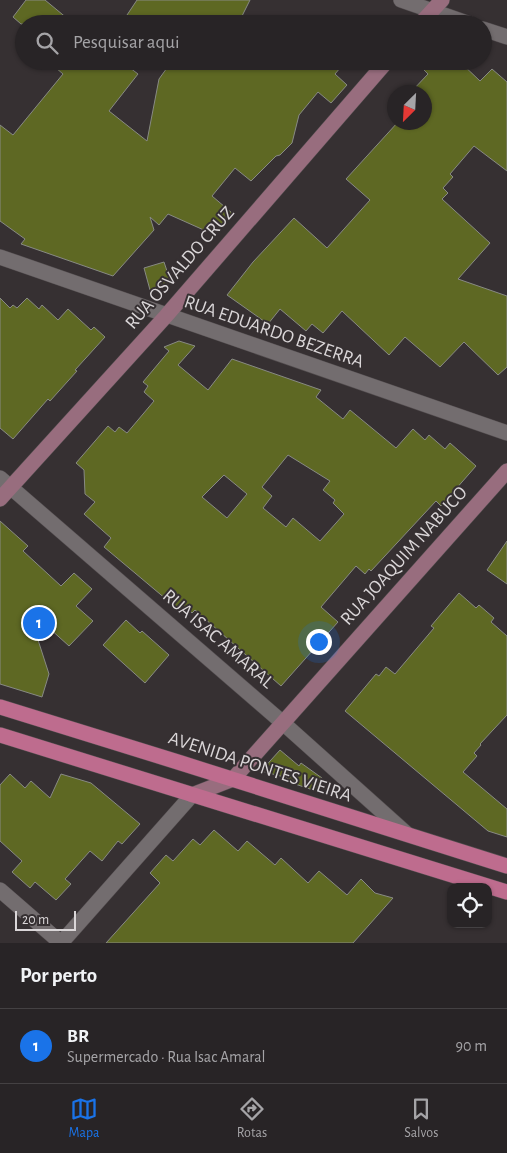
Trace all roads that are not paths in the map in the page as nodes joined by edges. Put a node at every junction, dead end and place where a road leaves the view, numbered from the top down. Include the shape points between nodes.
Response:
1 (401, 0) edge
2 (437, 5) edge
3 (428, 15) edge
4 (454, 15) edge
5 (492, 31) edge
6 (507, 37) edge
7 (380, 70) edge
8 (0, 257) edge
9 (166, 316) junction
10 (507, 434) edge
11 (507, 471) edge
12 (5, 482) edge
13 (0, 499) edge
14 (0, 707) edge
15 (284, 723) junction
16 (0, 735) edge
17 (233, 779) junction
18 (192, 795) junction
19 (406, 834) junction
20 (507, 866) edge
21 (0, 890) edge
22 (507, 892) edge
23 (61, 943) edge

1 - 2 street
2 - 3 street
2 - 4 street
5 - 6 street
7 - 9 street, RUA OSVALDO CRUZ
8 - 9 street, RUA EDUARDO BEZERRA
9 - 10 street, RUA EDUARDO BEZERRA
9 - 12 street, RUA OSVALDO CRUZ
11 - 15 street, RUA JOAQUIM NABUCO
12 - 13 street, RUA OSVALDO CRUZ
12 - 15 street, RUA ISAC AMARAL
14 - 17 main road, AVENIDA PONTES VIEIRA
15 - 17 street, RUA JOAQUIM NABUCO
15 - 19 street, RUA ISAC AMARAL
16 - 18 main road
17 - 18 street, RUA JOAQUIM NABUCO
17 - 19 main road, AVENIDA PONTES VIEIRA
18 - 22 main road
18 - 23 street, RUA JOAQUIM NABUCO
19 - 20 main road, AVENIDA PONTES VIEIRA
21 - 23 street

